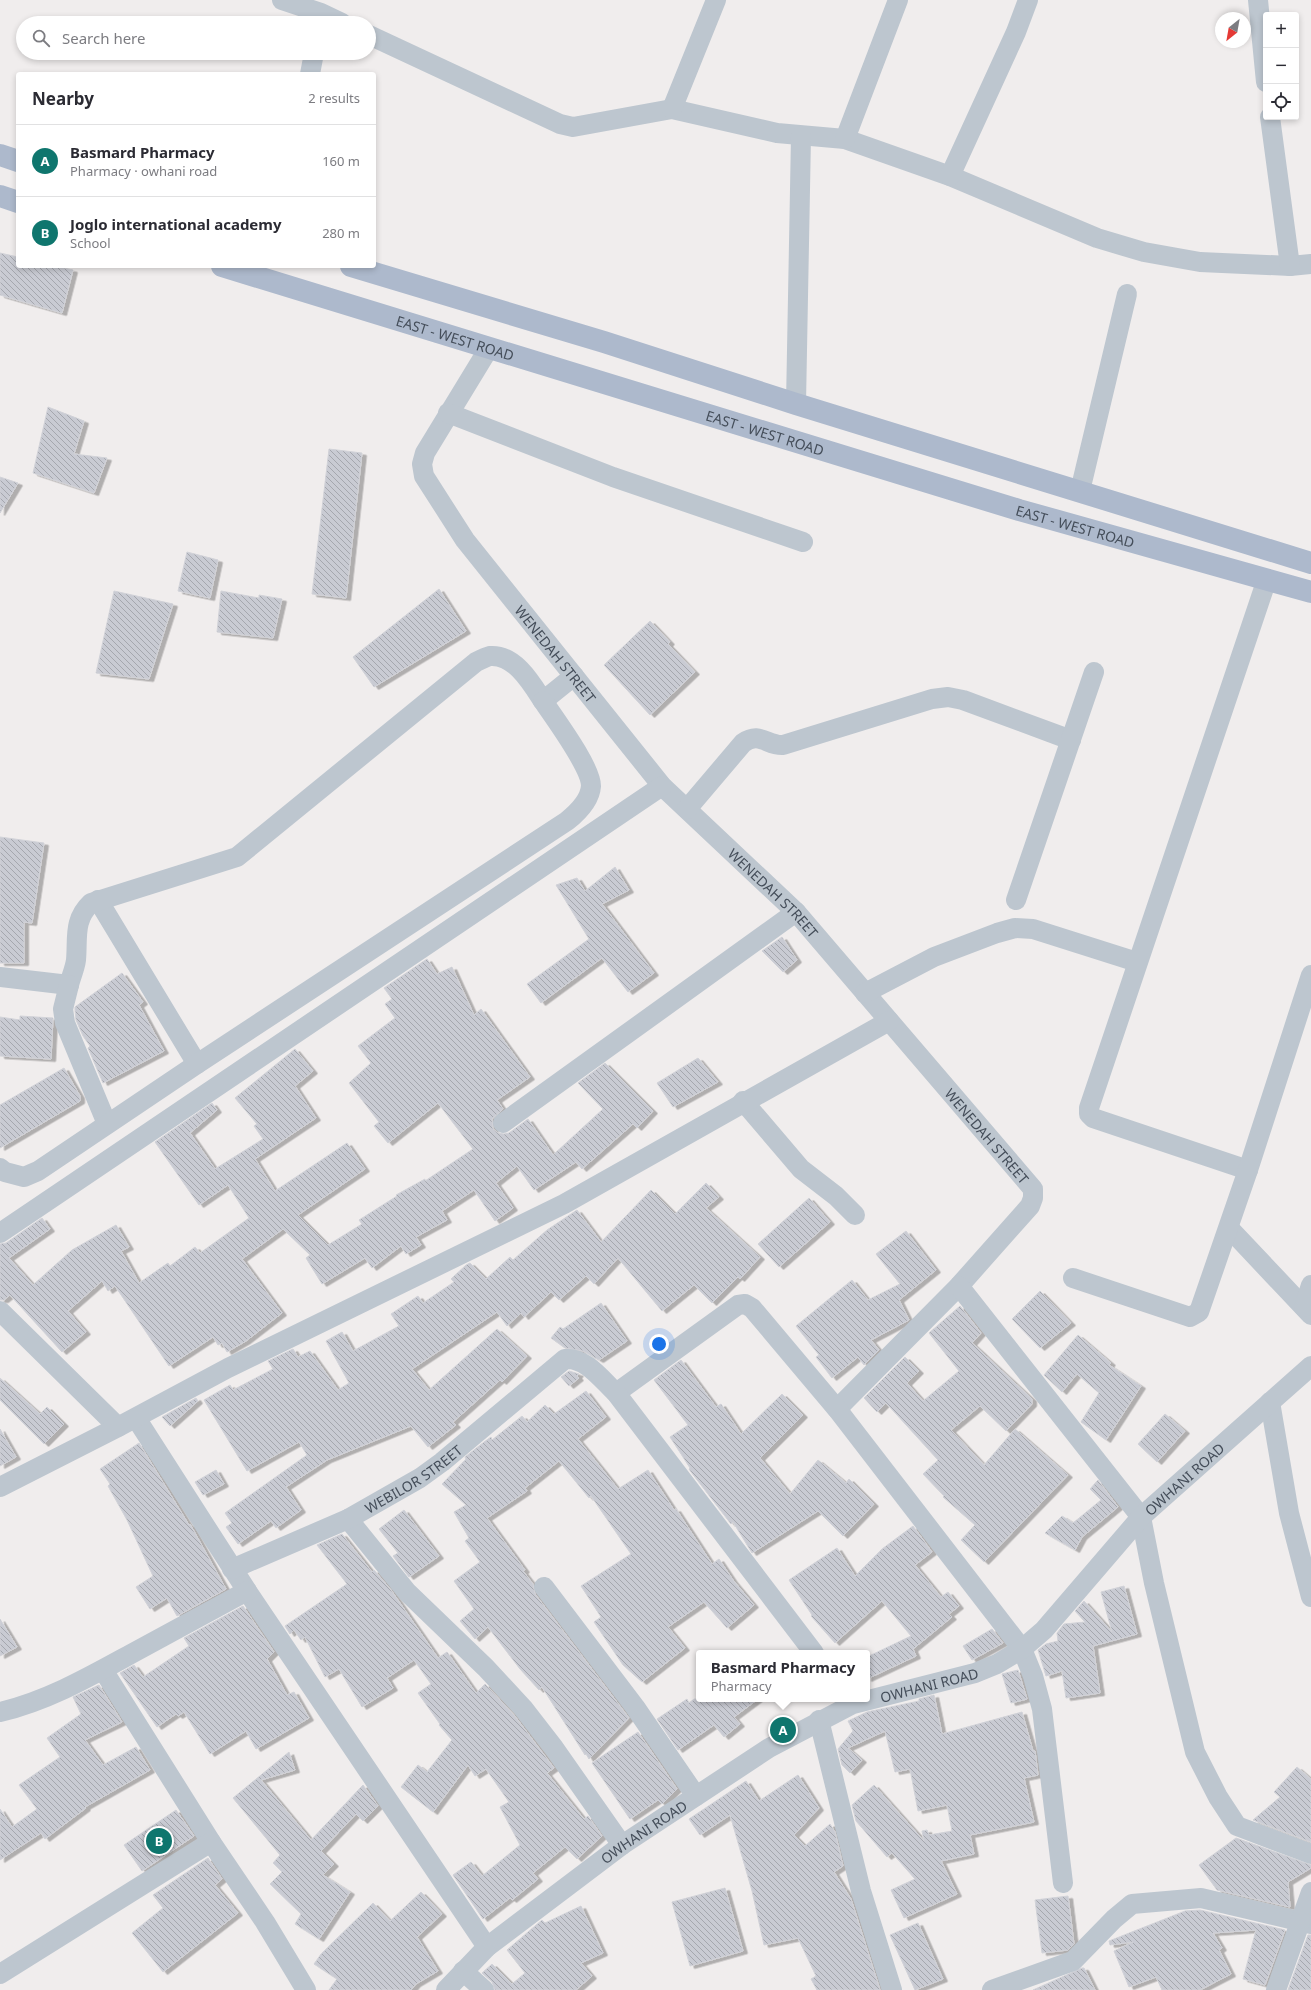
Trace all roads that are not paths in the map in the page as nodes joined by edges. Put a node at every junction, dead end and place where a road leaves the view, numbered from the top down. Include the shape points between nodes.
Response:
1 (282, 0) edge
2 (716, 0) edge
3 (898, 0) edge
4 (1028, 0) edge
5 (1258, 0) edge
6 (320, 12) edge
7 (376, 38) edge
8 (1263, 51) edge
9 (313, 60) edge
10 (310, 72) edge
11 (672, 110) junction
12 (1270, 120) edge
13 (801, 136) junction
14 (845, 139) junction
15 (0, 155) edge
16 (16, 160) edge
17 (950, 176) junction
18 (0, 196) edge
19 (16, 201) edge
20 (1311, 264) edge
21 (1290, 266) junction
22 (229, 268) edge
23 (358, 268) edge
24 (1127, 294) dead end
25 (489, 348) junction
26 (796, 404) junction
27 (448, 413) junction
28 (1080, 491) junction
29 (803, 542) dead end
30 (1311, 563) edge
31 (1267, 579) junction
32 (1311, 592) edge
33 (1094, 672) dead end
34 (574, 676) junction
35 (543, 701) junction
36 (1071, 740) junction
37 (662, 786) junction
38 (687, 809) junction
39 (98, 900) junction
40 (1016, 900) dead end
41 (796, 912) junction
42 (1138, 962) junction
43 (1311, 974) edge
44 (0, 977) edge
45 (70, 985) junction
46 (865, 993) junction
47 (889, 1021) junction
48 (197, 1064) junction
49 (743, 1101) junction
50 (503, 1123) dead end
51 (107, 1124) junction
52 (0, 1168) edge
53 (1248, 1170) junction
54 (855, 1215) dead end
55 (1229, 1228) junction
56 (0, 1233) edge
57 (1073, 1278) dead end
58 (1311, 1285) edge
59 (959, 1286) junction
60 (0, 1310) edge
61 (1307, 1311) edge
62 (1311, 1366) edge
63 (616, 1394) junction
64 (1270, 1402) junction
65 (836, 1409) junction
66 (136, 1418) junction
67 (118, 1427) junction
68 (0, 1487) edge
69 (1141, 1517) junction
70 (348, 1519) junction
71 (232, 1569) junction
72 (544, 1587) dead end
73 (246, 1591) junction
74 (1311, 1597) edge
75 (1022, 1649) junction
76 (812, 1650) edge
77 (103, 1670) junction
78 (870, 1697) edge
79 (849, 1702) edge
80 (0, 1712) edge
81 (819, 1720) junction
82 (696, 1796) junction
83 (211, 1842) junction
84 (622, 1845) junction
85 (1311, 1854) edge
86 (1063, 1883) dead end
87 (1311, 1892) edge
88 (1311, 1924) edge
89 (487, 1947) junction
90 (463, 1971) junction
91 (0, 1974) edge
92 (306, 1990) edge
93 (446, 1990) edge
94 (484, 1990) edge
95 (892, 1990) edge
96 (992, 1990) edge
97 (1276, 1990) edge

1 - 6 street
2 - 11 street
3 - 14 street
4 - 17 street
5 - 8 street
7 - 11 street via 560,124 573,127
9 - 10 street
11 - 13 street
12 - 21 street
13 - 14 street
13 - 26 street
14 - 17 street
15 - 16 main road
17 - 21 street via 1097,238 1144,252 1200,262
18 - 19 main road
20 - 21 street
22 - 25 main road, EAST - WEST ROAD
23 - 26 main road via 604,342
24 - 28 street
25 - 27 street, WENEDAH STREET
25 - 31 main road, EAST - WEST ROAD via 1019,510
26 - 28 main road
27 - 29 street via 613,477
27 - 34 street, WENEDAH STREET via 425,453 422,464 424,476 465,540
28 - 30 main road
31 - 32 main road, EAST - WEST ROAD
31 - 42 street
33 - 36 street
34 - 35 street
34 - 37 street, WENEDAH STREET
35 - 39 street via 526,676 510,661 491,656 476,662 237,857
35 - 48 street via 586,768 591,786 588,797 579,811 568,821
36 - 38 street via 948,697 783,745 762,738 750,738
36 - 40 street
37 - 38 street, WENEDAH STREET
37 - 56 street
38 - 41 street, WENEDAH STREET
39 - 45 street via 90,903 78,919 76,962
39 - 48 street
41 - 46 street, WENEDAH STREET
41 - 50 street
42 - 46 street via 1032,929 1015,928 934,957
42 - 53 street via 1089,1114 1093,1118
43 - 53 street
44 - 45 street
45 - 51 street via 63,1009 65,1023
46 - 47 street, WENEDAH STREET
47 - 49 street
47 - 59 street, WENEDAH STREET via 1033,1189 1030,1206
48 - 51 street
49 - 54 street via 801,1169 836,1196
49 - 66 street via 564,1204 228,1368
51 - 52 street via 38,1171 24,1177
53 - 55 street
55 - 57 street via 1199,1312 1195,1316 1190,1317
55 - 61 street
58 - 61 street
59 - 65 street, WENEDAH STREET
59 - 69 street
60 - 67 street
62 - 64 street, OWHANI ROAD
63 - 65 street via 738,1305 745,1304 752,1308
63 - 70 street, WEBILOR STREET via 582,1362 573,1358 565,1359 442,1462 420,1478
63 - 76 street
64 - 69 street, OWHANI ROAD
64 - 74 street via 1289,1513
65 - 75 street
66 - 67 street
66 - 71 street
67 - 68 street
69 - 75 street, OWHANI ROAD via 1044,1630
69 - 85 street via 1183,1705 1198,1758 1218,1797 1237,1826
70 - 71 street, WEBILOR STREET
70 - 84 street via 406,1592 486,1668 523,1708
71 - 73 street
72 - 82 street via 635,1707
73 - 77 street
73 - 89 street
75 - 78 street, OWHANI ROAD via 975,1673
75 - 86 street via 1042,1709
77 - 80 street via 47,1697
77 - 83 street
79 - 81 street, OWHANI ROAD
81 - 82 street, OWHANI ROAD
81 - 95 street via 861,1891
82 - 84 street, OWHANI ROAD
83 - 91 street
83 - 92 street via 265,1922
84 - 89 street, OWHANI ROAD
87 - 97 street
88 - 96 street via 1201,1898 1132,1904 1072,1961
89 - 90 street, OWHANI ROAD
90 - 93 street, OWHANI ROAD
90 - 94 street

